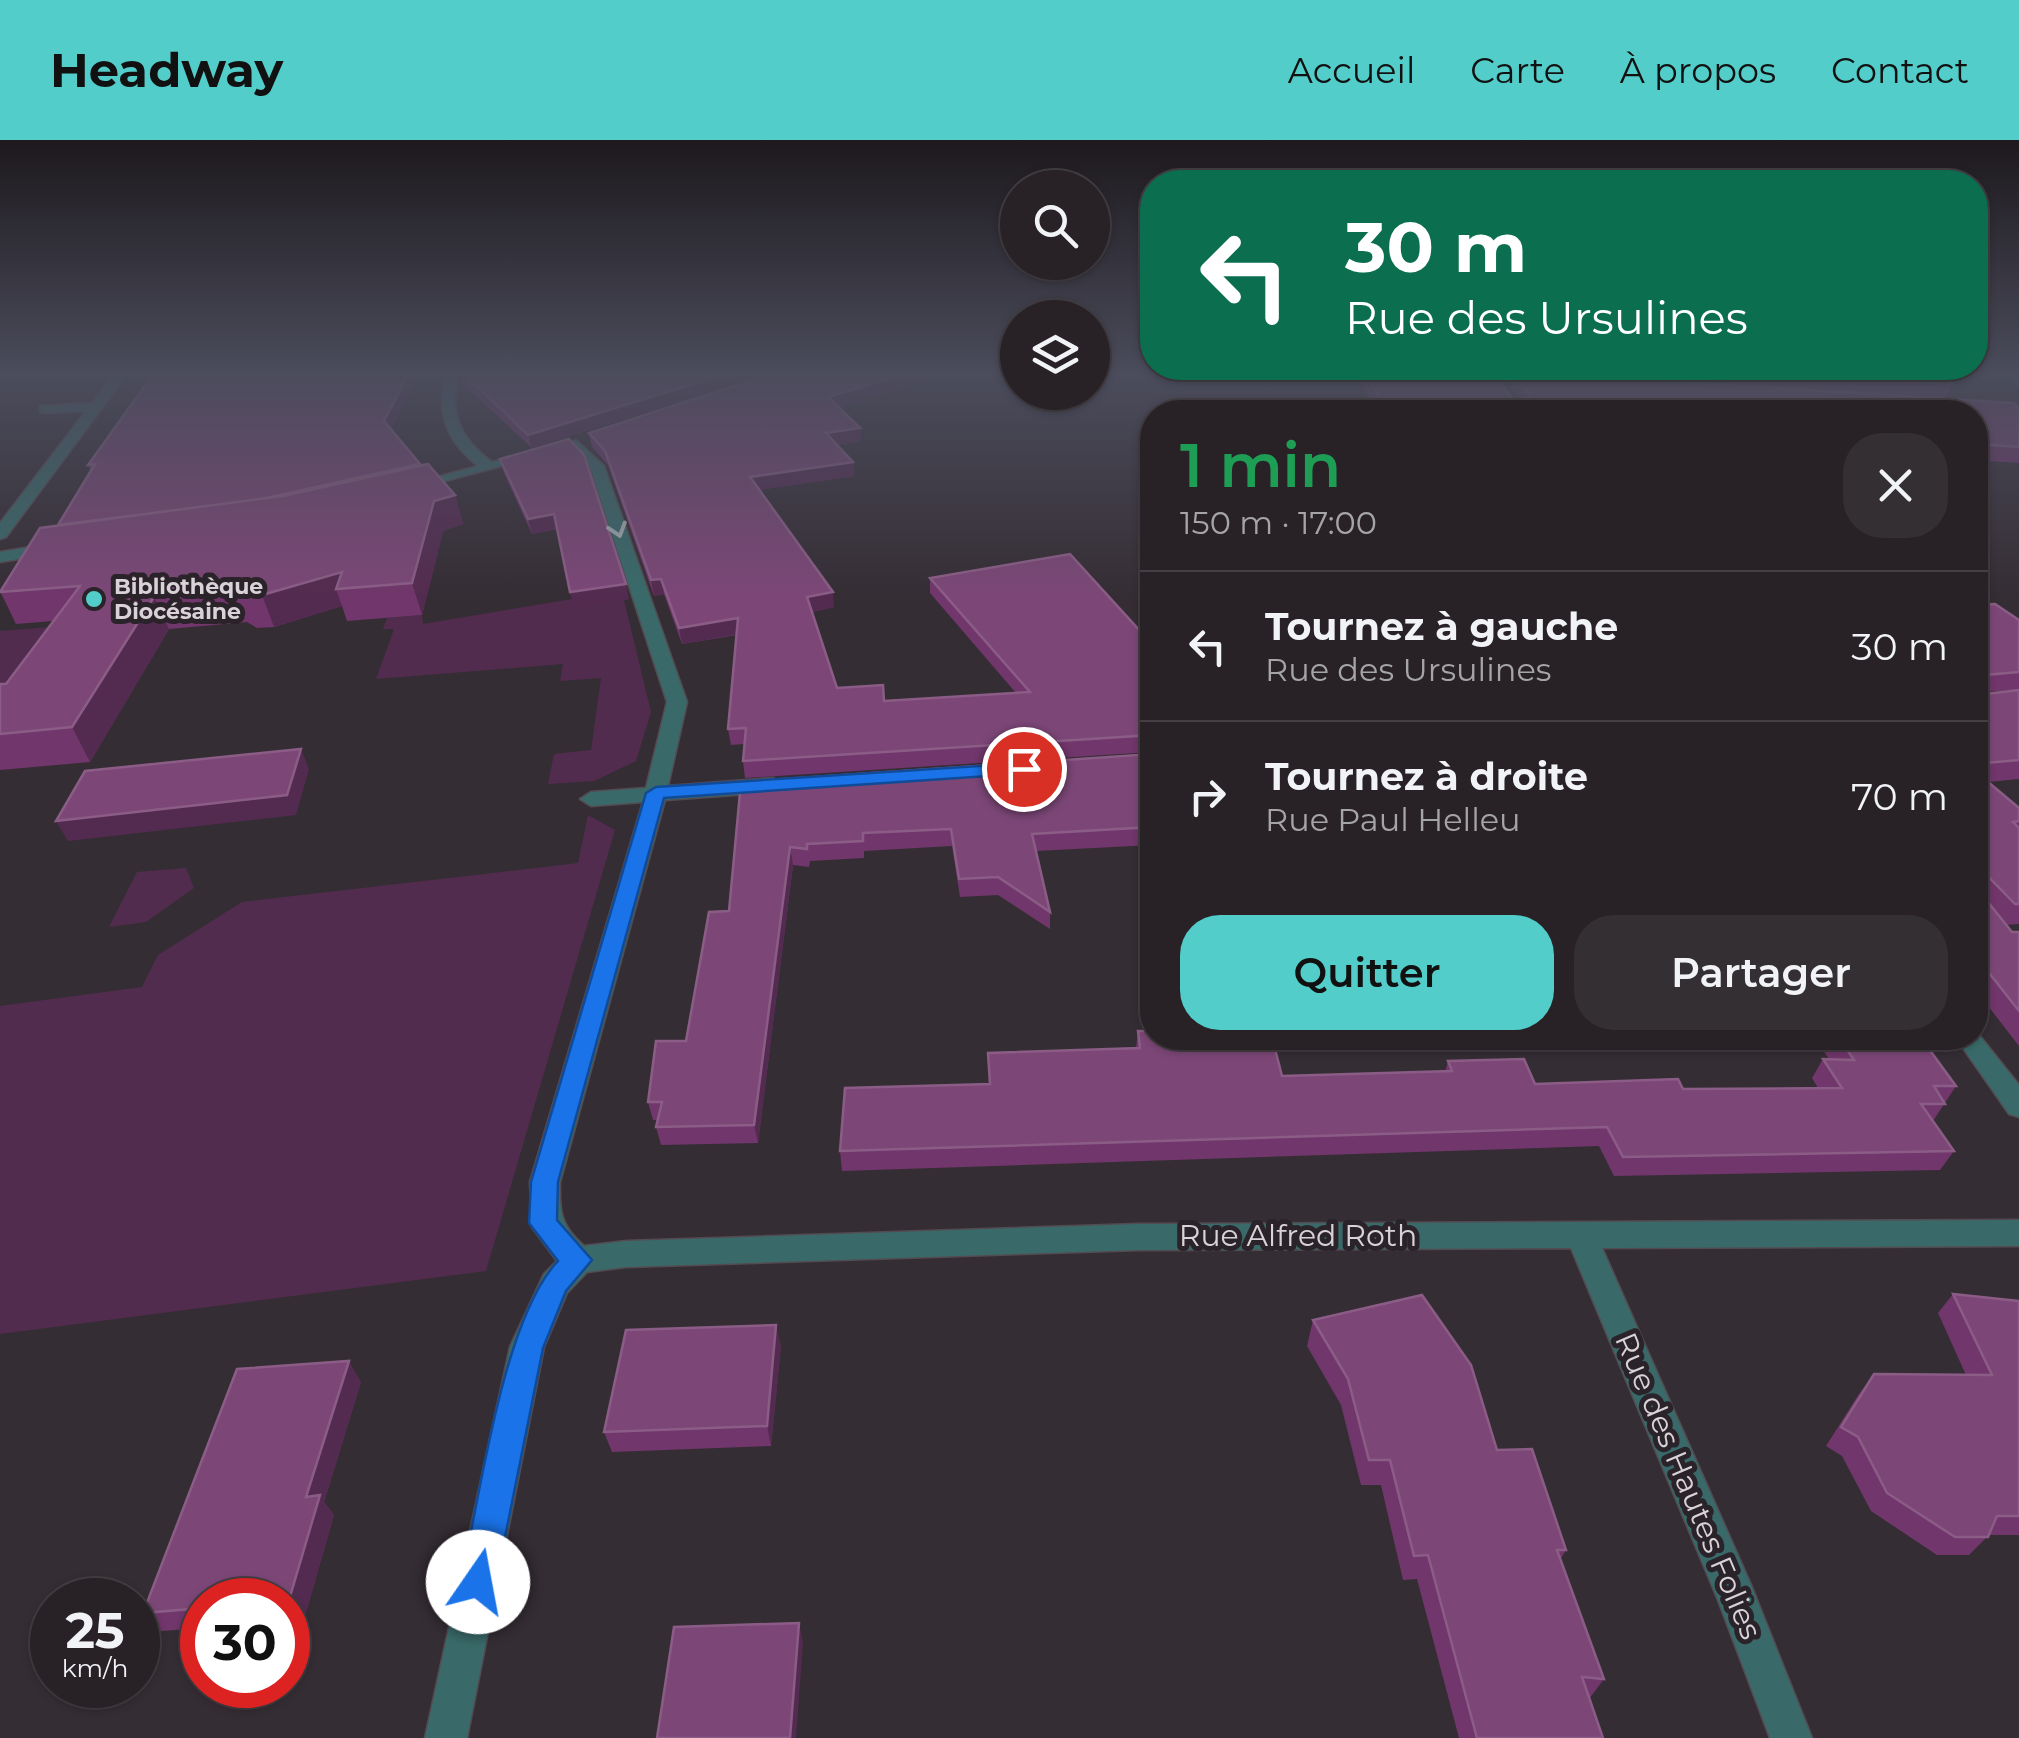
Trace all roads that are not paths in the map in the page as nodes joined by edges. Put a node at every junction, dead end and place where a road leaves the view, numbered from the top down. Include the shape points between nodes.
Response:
1 (66, 448) edge
2 (466, 448) edge
3 (561, 448) edge
4 (585, 448) edge
5 (489, 467) junction
6 (398, 492) edge
7 (5, 529) edge
8 (0, 557) edge
9 (792, 784) edge
10 (656, 793) junction
11 (591, 799) dead end
12 (1979, 1050) edge
13 (2019, 1106) edge
14 (2019, 1233) edge
15 (1582, 1235) junction
16 (578, 1260) junction
17 (446, 1738) edge
18 (1791, 1738) edge

1 - 7 street
2 - 5 street
5 -> 3 street
4 -> 10 street via 677,702
5 - 6 street
7 - 8 street via 24,542 67,546
9 - 10 street
10 - 11 street
10 - 16 street via 545,1182 543,1223
12 - 13 street
14 - 15 street, Rue Alfred Roth
15 - 16 street, Rue Alfred Roth via 1139,1237
15 - 18 street, Rue des Hautes Folies
16 - 17 street via 555,1284 528,1348

